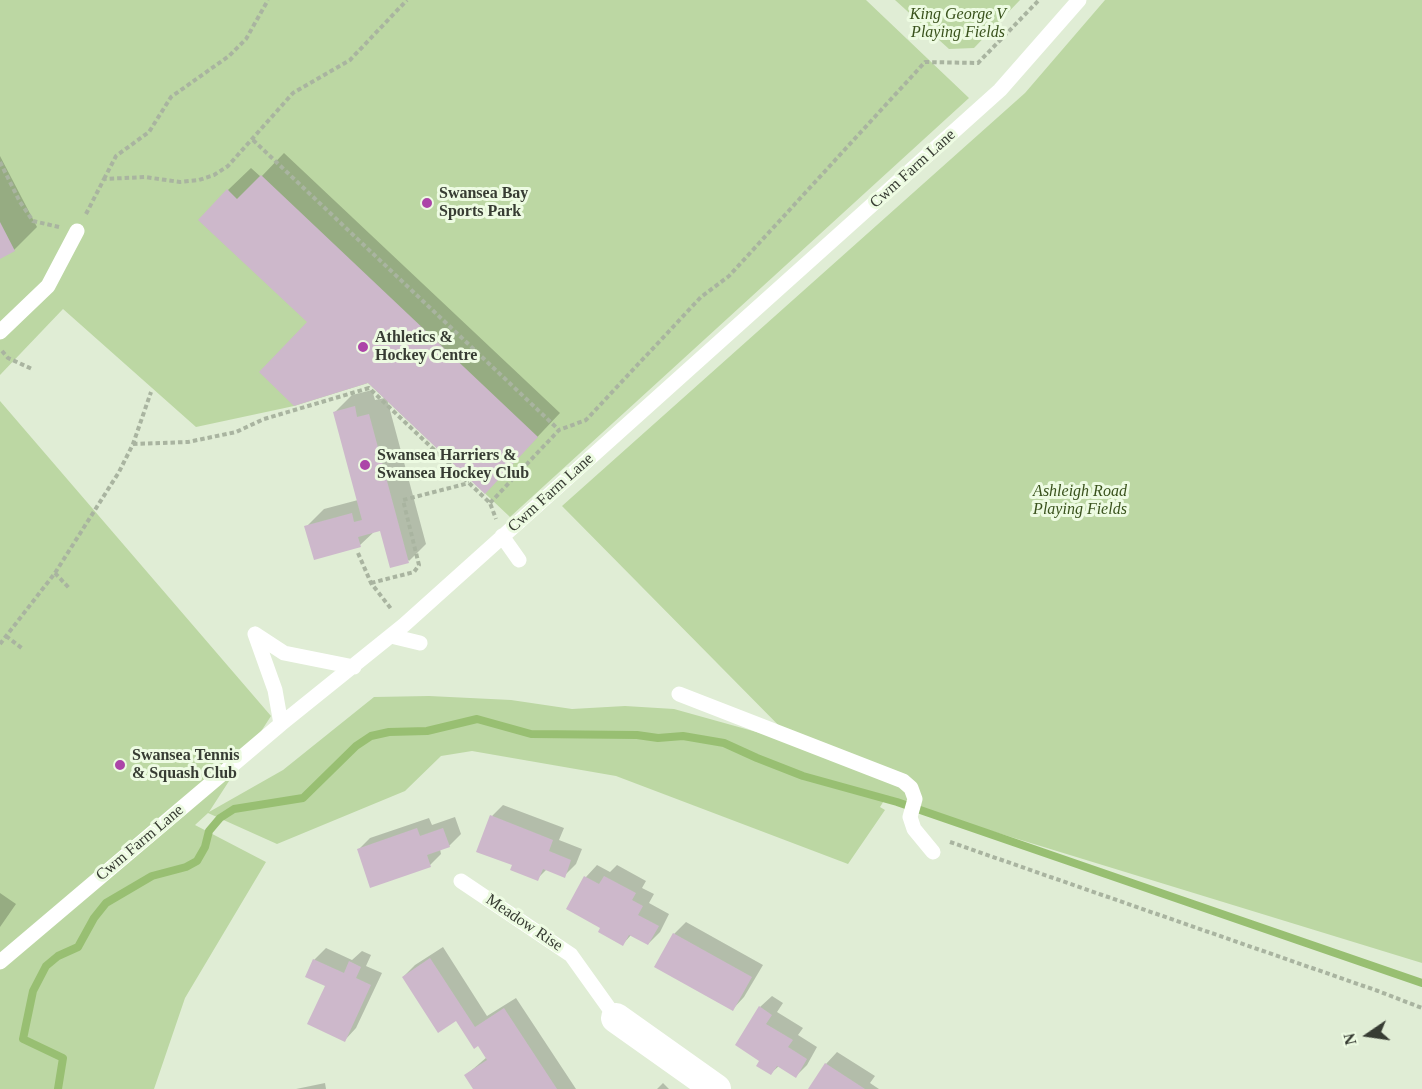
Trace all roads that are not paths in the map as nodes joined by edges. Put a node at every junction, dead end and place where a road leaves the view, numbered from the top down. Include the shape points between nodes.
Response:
1 (1079, 0) edge
2 (77, 231) road end
3 (0, 332) edge
4 (502, 536) junction
5 (519, 560) dead end
6 (391, 636) junction
7 (420, 643) dead end
8 (354, 667) junction
9 (679, 694) dead end
10 (281, 724) junction
11 (933, 852) dead end
12 (461, 881) dead end
13 (0, 962) edge
14 (616, 1018) joint
15 (716, 1089) edge

1 - 4 lane, Cwm Farm Lane via 1000,90
2 - 3 lane via 48,286
4 - 5 lane
4 - 6 lane, Cwm Farm Lane
6 - 7 lane
6 - 8 lane, Cwm Farm Lane
8 - 10 lane, Cwm Farm Lane
8 - 10 lane via 284,653 255,634 275,690
9 - 11 lane via 903,781 915,799 912,823
10 - 13 lane, Cwm Farm Lane
12 - 14 lane, Meadow Rise via 571,955
14 - 15 street, Meadow Rise

